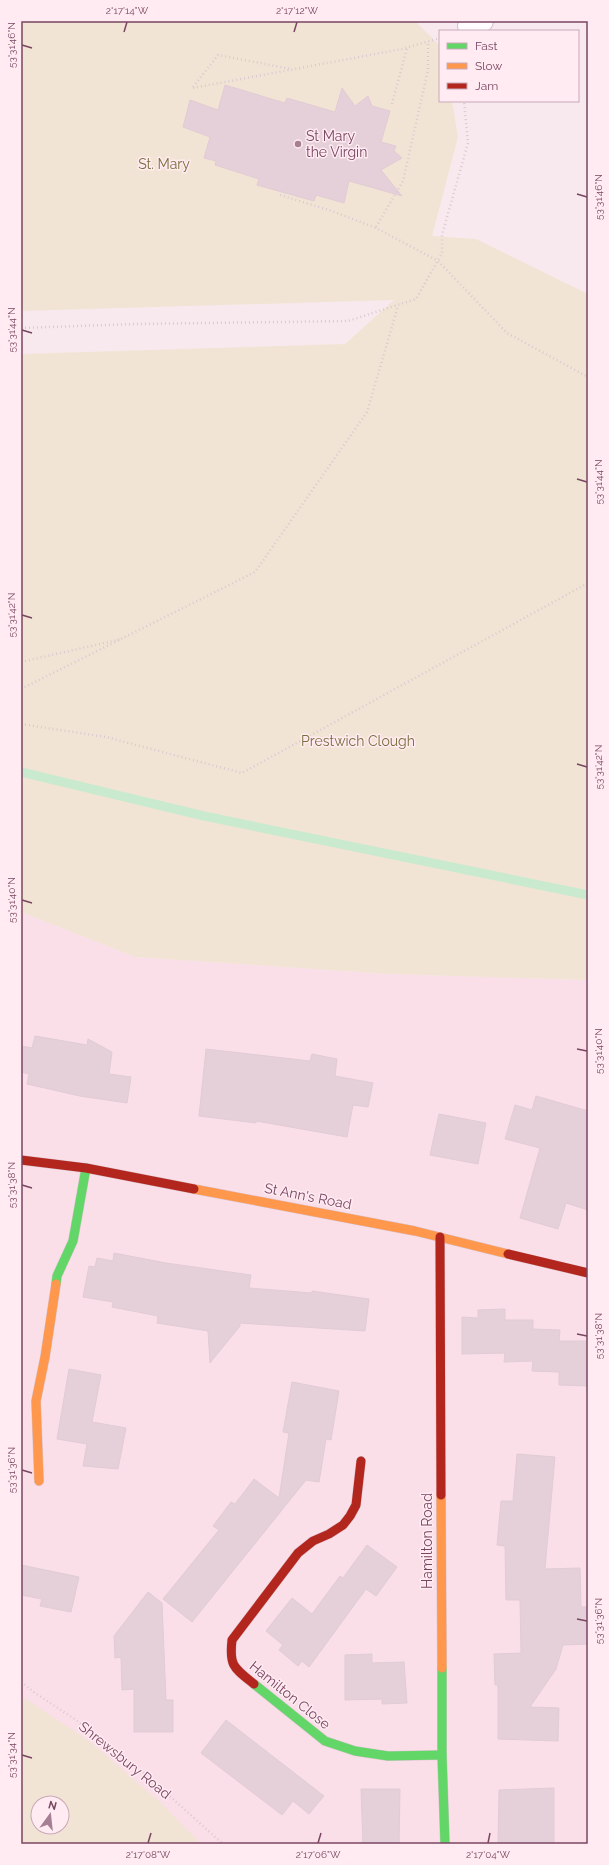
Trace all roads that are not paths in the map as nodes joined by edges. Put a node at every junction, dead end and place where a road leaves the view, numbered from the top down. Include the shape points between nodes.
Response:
1 (21, 1160) edge
2 (86, 1168) junction
3 (440, 1237) junction
4 (588, 1273) edge
5 (361, 1461) dead end
6 (39, 1482) dead end
7 (442, 1755) junction
8 (445, 1844) edge

1 - 2 street, St Ann's Road
2 - 3 street, St Ann's Road
2 - 6 street via 73,1241 57,1276 46,1357 36,1401
3 - 4 street, St Ann's Road
3 - 7 street, Hamilton Road
5 - 7 street, Hamilton Close via 356,1505 350,1516 343,1525 313,1541 298,1553 232,1640 230,1658 238,1671 325,1741 355,1751 388,1756
7 - 8 street, Hamilton Road

